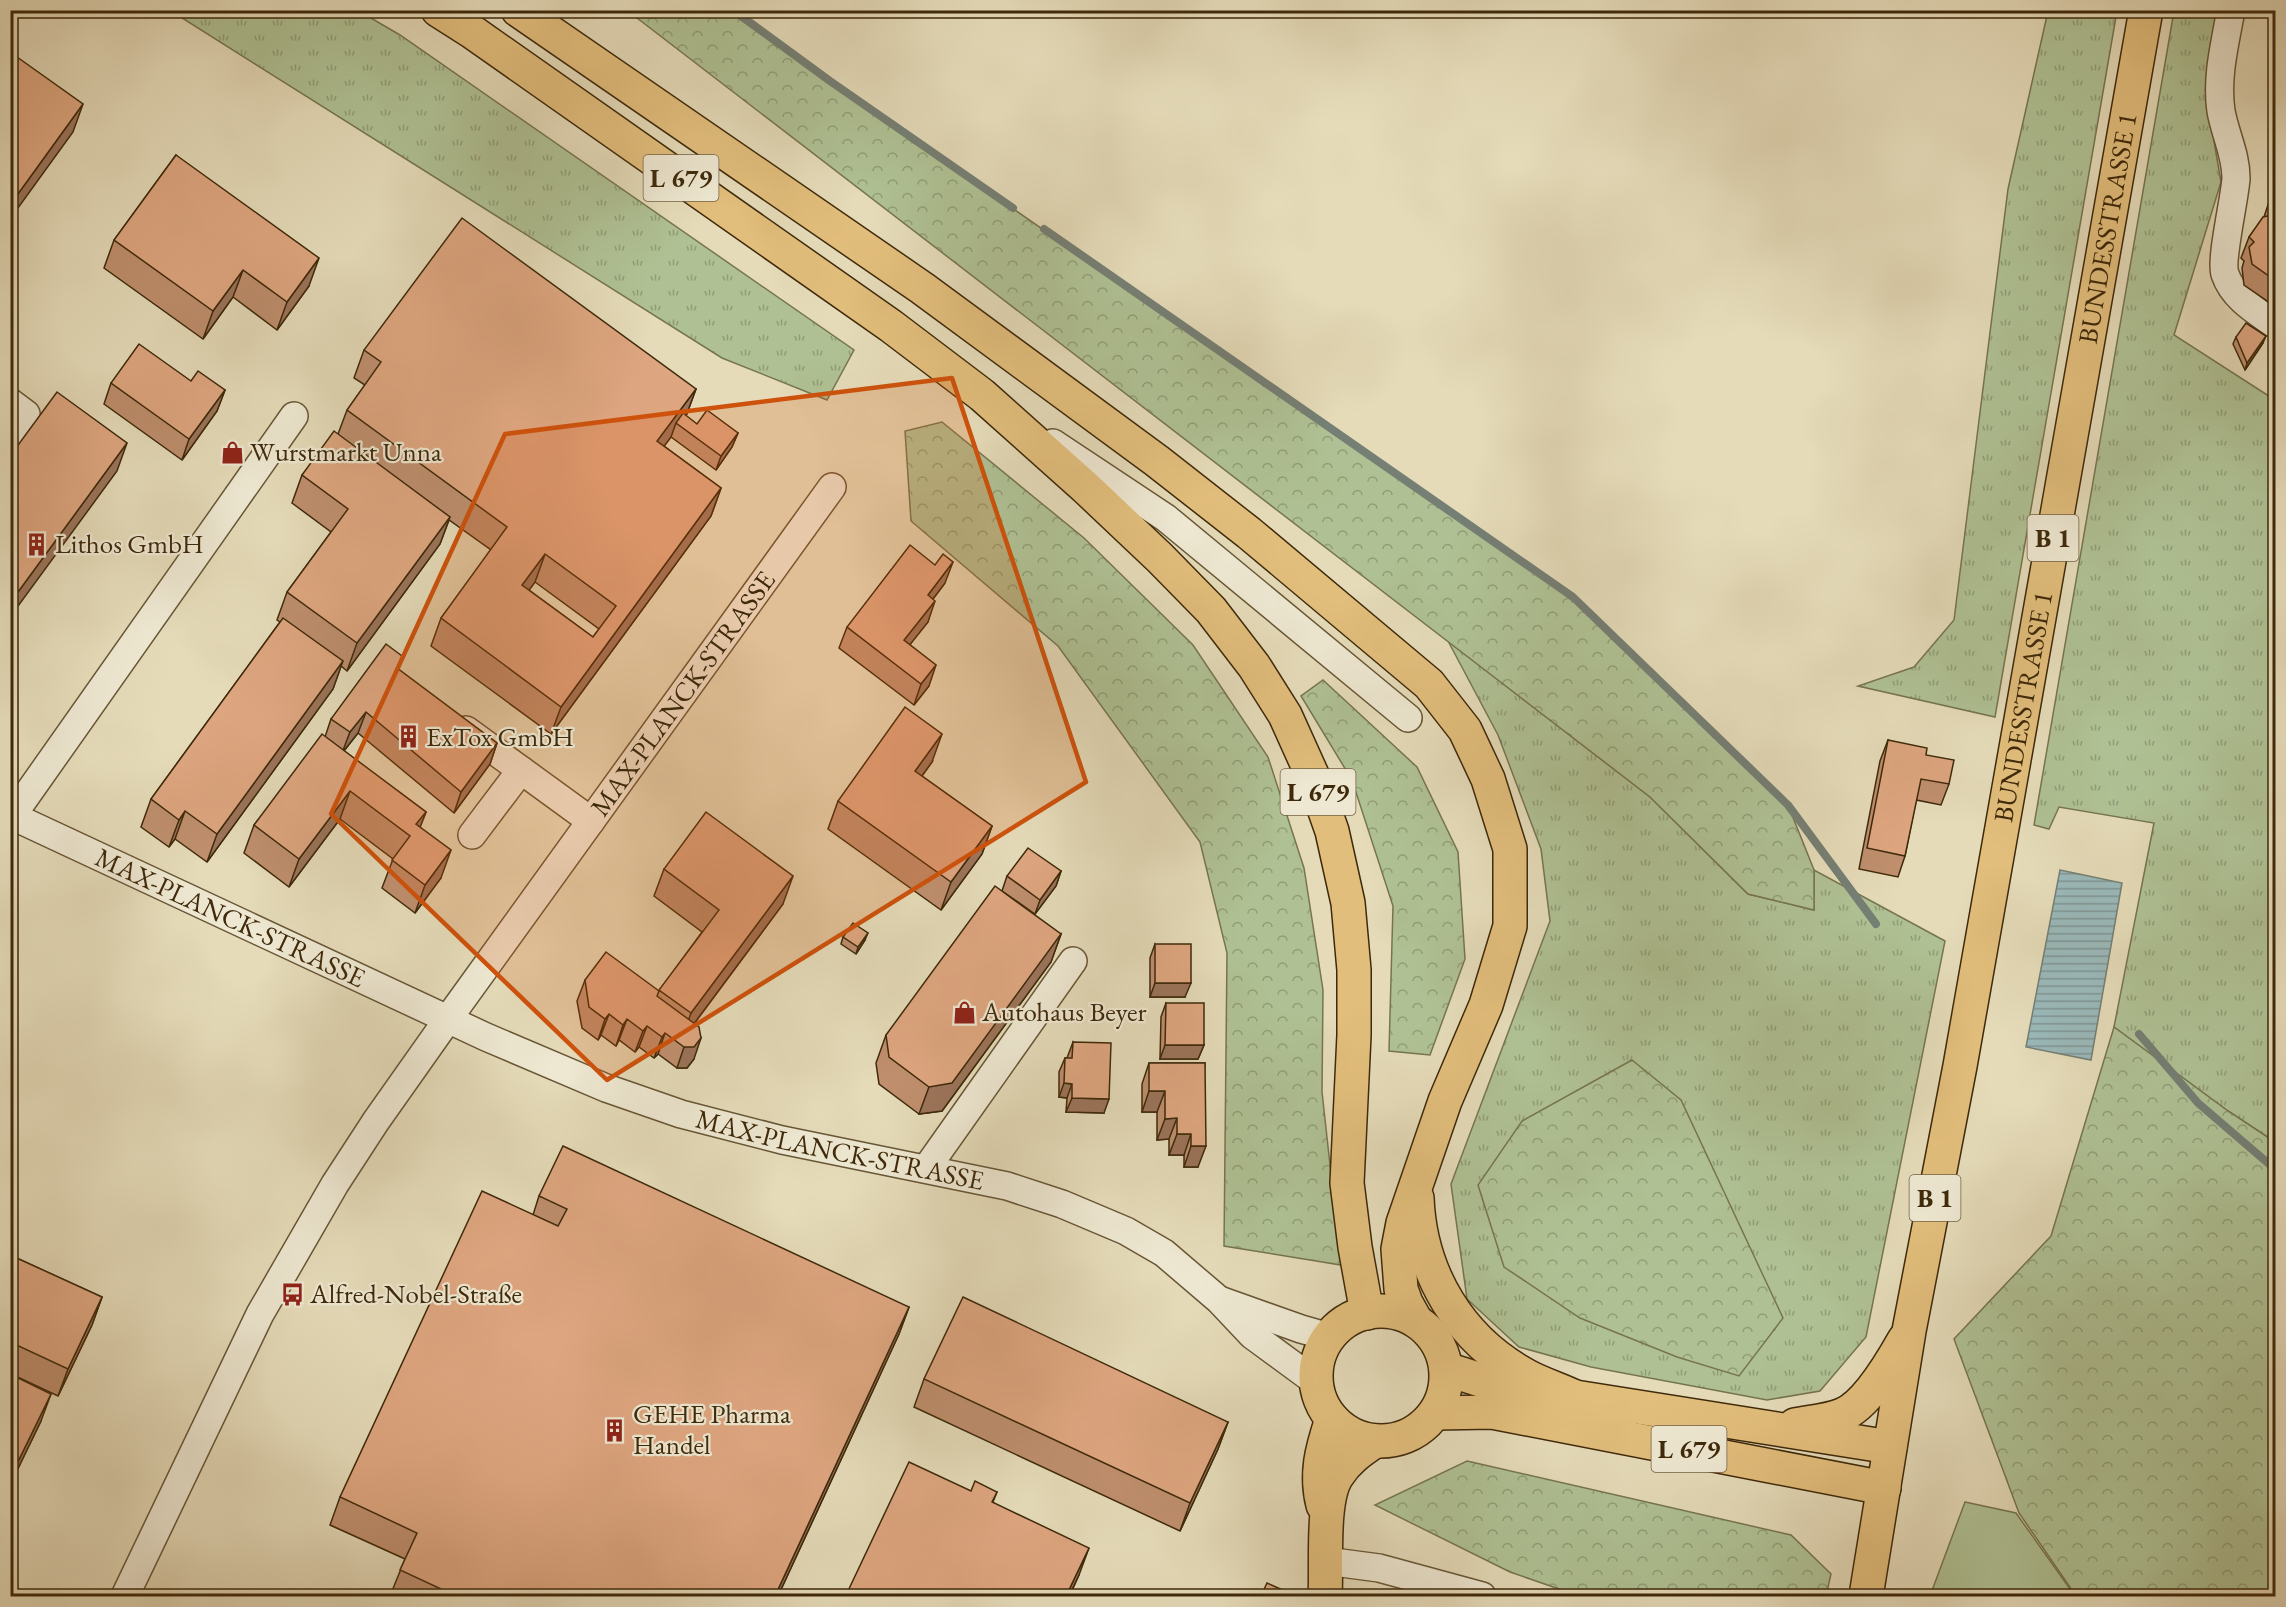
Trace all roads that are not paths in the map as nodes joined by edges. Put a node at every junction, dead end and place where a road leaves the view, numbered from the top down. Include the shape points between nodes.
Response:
1 (438, 10) edge
2 (518, 10) edge
3 (2146, 10) edge
4 (2231, 10) edge
5 (2276, 325) edge
6 (983, 396) junction
7 (10, 402) edge
8 (294, 416) dead end
9 (10, 435) edge
10 (832, 487) dead end
11 (450, 718) edge
12 (1408, 718) dead end
13 (521, 770) junction
14 (11, 816) edge
15 (591, 821) junction
16 (472, 835) dead end
17 (1073, 961) dead end
18 (448, 1019) junction
19 (926, 1169) junction
20 (1416, 1184) junction
21 (1219, 1300) junction
22 (1367, 1313) junction
23 (1416, 1321) junction
24 (1910, 1331) junction
25 (1329, 1337) junction
26 (1446, 1369) junction
27 (1316, 1382) junction
28 (1573, 1396) junction
29 (1435, 1413) junction
30 (1332, 1419) junction
31 (1771, 1430) junction
32 (1375, 1441) junction
33 (1890, 1447) junction
34 (1884, 1488) junction
35 (1326, 1516) junction
36 (1326, 1561) junction
37 (125, 1596) edge
38 (1325, 1596) edge
39 (1482, 1596) edge
40 (1866, 1596) edge

1 - 6 main road, L 679 via 891,326
2 - 20 main road, L 679 via 1011,351 1249,533 1429,684 1464,730 1488,779 1510,849 1510,926 1486,1005 1445,1101
3 - 24 main road, BUNDESSTRASSE 1 / B 1
4 - 5 street via 2220,75 2221,111 2233,147 2236,178 2223,271 2231,289
6 - 12 street via 1166,518
6 - 22 main road, L 679 via 1085,487 1210,610 1254,666 1285,716 1313,777 1332,831 1348,903 1354,1035 1347,1183
7 - 9 street via 26,414
8 - 14 street, MAX-PLANCK-STRASSE
10 - 15 street, MAX-PLANCK-STRASSE
11 - 13 street
13 - 15 street
13 - 16 street
14 - 18 street, MAX-PLANCK-STRASSE
15 - 18 street, MAX-PLANCK-STRASSE
17 - 19 street
18 - 19 street, MAX-PLANCK-STRASSE via 606,1088 681,1114 782,1140
18 - 37 street via 335,1184 260,1314
19 - 21 street, MAX-PLANCK-STRASSE via 1007,1185 1126,1231 1164,1253
20 - 23 main road, L 679 via 1398,1249 1401,1289
20 - 28 main road, L 679 via 1423,1241 1438,1284 1455,1315 1484,1346 1527,1376
21 - 25 street, MAX-PLANCK-STRASSE
21 - 27 street, MAX-PLANCK-STRASSE via 1252,1335
22 - 23 main road via 1384,1311
22 - 25 main road via 1353,1317
23 - 26 main road via 1436,1341
24 - 31 main road, B 1 via 1863,1400 1843,1415
24 - 33 main road, B 1
25 - 27 main road via 1319,1358
26 - 28 main road, L 679 via 1493,1384
26 - 29 main road via 1444,1392
27 - 30 main road
28 - 31 main road, L 679
29 - 32 main road via 1419,1429 1398,1439
29 - 34 main road, L 679 via 1492,1412
30 - 32 main road via 1352,1435
30 - 35 main road via 1318,1464
31 - 33 main road, L 679
32 - 35 main road via 1352,1458 1335,1478
33 - 34 main road, B 1
34 - 40 main road, B 1
35 - 36 main road
36 - 38 main road
36 - 39 street via 1379,1568

